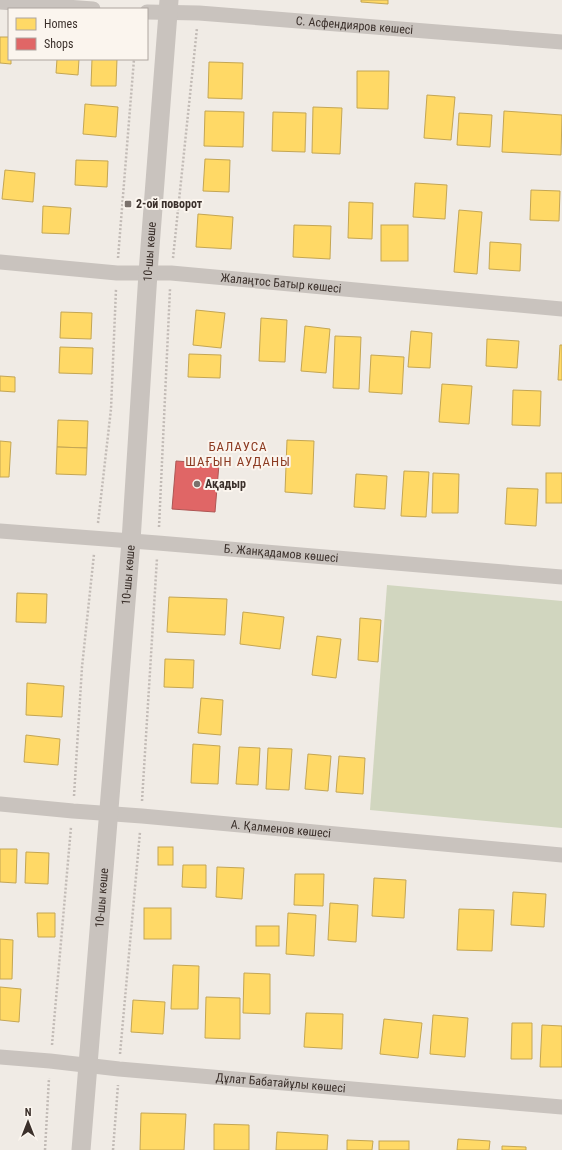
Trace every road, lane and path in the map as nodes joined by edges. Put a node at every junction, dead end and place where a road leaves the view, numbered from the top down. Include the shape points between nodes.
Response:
1 (0, 2) edge
2 (169, 7) edge
3 (80, 8) edge
4 (148, 12) edge
5 (199, 13) junction
6 (562, 42) edge
7 (134, 60) edge
8 (0, 262) edge
9 (117, 273) junction
10 (148, 273) junction
11 (171, 273) junction
12 (562, 309) edge
13 (0, 531) edge
14 (96, 539) junction
15 (131, 541) junction
16 (158, 543) junction
17 (562, 577) edge
18 (0, 804) edge
19 (73, 811) junction
20 (109, 813) junction
21 (142, 816) junction
22 (562, 855) edge
23 (0, 1058) edge
24 (50, 1062) junction
25 (88, 1066) junction
26 (119, 1069) junction
27 (562, 1106) edge
28 (45, 1150) edge
29 (81, 1150) edge
30 (113, 1150) edge

1 - 3 street
2 - 4 street, С. Асфендияров көшесі
2 - 5 street, С. Асфендияров көшесі
2 - 10 street, 10-шы көше
5 - 6 street, С. Асфендияров көшесі
5 - 11 path
7 - 9 path
8 - 9 street, Жалаңтос Батыр көшесі
9 - 10 street, Жалаңтос Батыр көшесі
9 - 14 path via 111,409
10 - 11 street, Жалаңтос Батыр көшесі
10 - 15 street, 10-шы көше
11 - 12 street, Жалаңтос Батыр көшесі
11 - 16 path
13 - 14 street, Б. Жанқадамов көшесі
14 - 15 street, Б. Жанқадамов көшесі
14 - 19 path via 82,667
15 - 16 street, Б. Жанқадамов көшесі
15 - 20 street, 10-шы көше
16 - 17 street, Б. Жанқадамов көшесі
16 - 21 path
18 - 19 street, А. Қалменов көшесі
19 - 20 street, А. Қалменов көшесі
19 - 24 path
20 - 21 street, А. Қалменов көшесі
20 - 25 street, 10-шы көше
21 - 22 street, А. Қалменов көшесі
21 - 26 path
23 - 24 street, Дұлат Бабатайұлы көшесі
24 - 25 street, Дұлат Бабатайұлы көшесі
24 - 28 path
25 - 26 street, Дұлат Бабатайұлы көшесі
25 - 29 street, 10-шы көше
26 - 27 street, Дұлат Бабатайұлы көшесі
26 - 30 path

